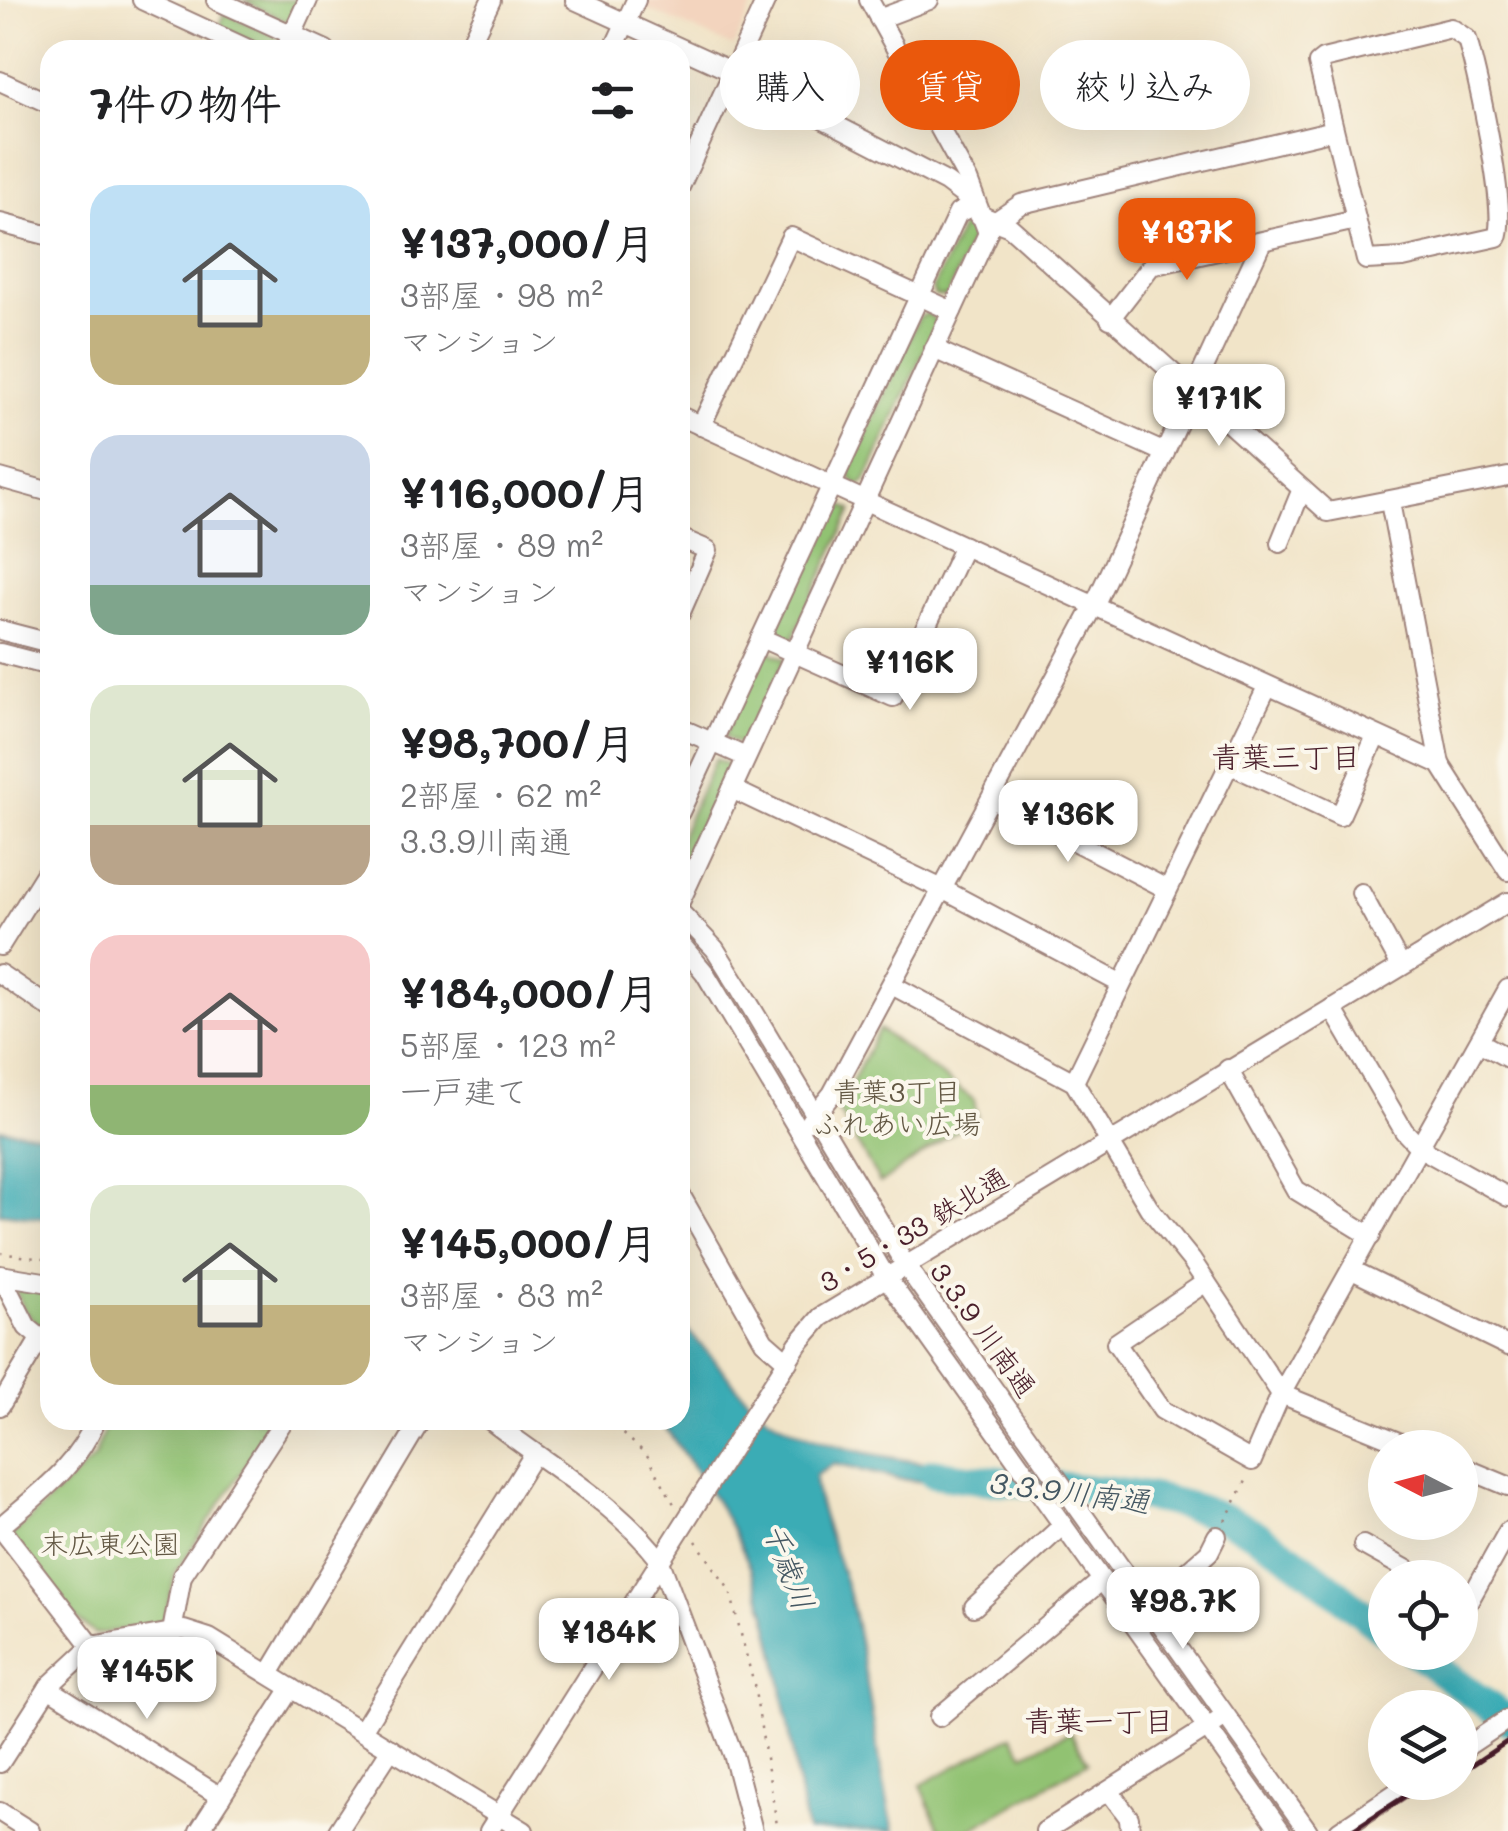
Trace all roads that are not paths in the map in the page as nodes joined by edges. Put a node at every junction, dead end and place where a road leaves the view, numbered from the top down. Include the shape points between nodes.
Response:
1 (142, 0) edge
2 (216, 0) edge
3 (308, 0) edge
4 (490, 0) edge
5 (575, 0) edge
6 (636, 0) edge
7 (766, 0) edge
8 (869, 0) edge
9 (928, 0) edge
10 (879, 20) junction
11 (626, 23) junction
12 (228, 40) edge
13 (285, 40) edge
14 (289, 40) edge
15 (472, 40) edge
16 (618, 40) edge
17 (663, 40) edge
18 (747, 40) edge
19 (690, 53) edge
20 (720, 66) edge
21 (0, 81) edge
22 (40, 99) edge
23 (720, 99) edge
24 (845, 130) edge
25 (1334, 130) junction
26 (1503, 157) edge
27 (690, 165) edge
28 (983, 214) junction
29 (1356, 220) junction
30 (0, 223) edge
31 (40, 233) edge
32 (1261, 244) junction
33 (919, 297) junction
34 (952, 311) junction
35 (1110, 319) junction
36 (934, 349) junction
37 (1192, 394) junction
38 (690, 421) edge
39 (701, 426) junction
40 (1165, 453) junction
41 (1508, 477) edge
42 (0, 478) edge
43 (831, 486) junction
44 (40, 489) edge
45 (1302, 489) junction
46 (864, 500) junction
47 (1390, 502) junction
48 (690, 542) edge
49 (1280, 543) dead end
50 (964, 546) junction
51 (690, 591) edge
52 (1094, 606) junction
53 (0, 630) edge
54 (761, 638) junction
55 (40, 640) edge
56 (794, 652) junction
57 (0, 653) edge
58 (40, 663) edge
59 (1267, 687) junction
60 (690, 732) edge
61 (1376, 736) junction
62 (712, 742) junction
63 (746, 757) junction
64 (1229, 764) junction
65 (1440, 764) junction
66 (732, 789) junction
67 (690, 790) edge
68 (992, 799) junction
69 (1508, 871) edge
70 (690, 880) edge
71 (40, 882) edge
72 (1167, 889) junction
73 (944, 890) junction
74 (1361, 894) dead end
75 (1508, 902) edge
76 (690, 923) edge
77 (0, 946) edge
78 (690, 955) edge
79 (1401, 966) junction
80 (0, 974) edge
81 (1120, 983) junction
82 (892, 985) junction
83 (1508, 989) edge
84 (40, 1001) edge
85 (1332, 1008) junction
86 (1479, 1042) junction
87 (1508, 1058) edge
88 (1228, 1070) junction
89 (1074, 1082) junction
90 (816, 1112) junction
91 (802, 1134) junction
92 (1108, 1141) junction
93 (1420, 1148) junction
94 (1508, 1197) edge
95 (690, 1212) edge
96 (1371, 1236) junction
97 (906, 1266) junction
98 (1352, 1270) junction
99 (0, 1276) edge
100 (886, 1276) junction
101 (40, 1282) edge
102 (1206, 1282) junction
103 (40, 1337) edge
104 (1508, 1346) edge
105 (40, 1350) edge
106 (788, 1362) junction
107 (1282, 1394) junction
108 (0, 1406) edge
109 (92, 1430) edge
110 (277, 1430) edge
111 (415, 1430) edge
112 (503, 1430) edge
113 (1369, 1430) edge
114 (534, 1454) junction
115 (1478, 1474) edge
116 (1508, 1486) edge
117 (1063, 1526) junction
118 (0, 1527) edge
119 (1508, 1531) edge
120 (1218, 1536) road end
121 (1363, 1545) dead end
122 (659, 1559) junction
123 (1390, 1560) edge
124 (1102, 1580) junction
125 (1478, 1585) edge
126 (1148, 1606) junction
127 (974, 1608) dead end
128 (172, 1632) junction
129 (92, 1646) junction
130 (269, 1674) junction
131 (48, 1688) junction
132 (291, 1688) junction
133 (1226, 1715) junction
134 (939, 1717) dead end
135 (1504, 1722) edge
136 (1208, 1728) junction
137 (362, 1731) junction
138 (1478, 1739) edge
139 (390, 1749) junction
140 (0, 1764) edge
141 (1109, 1791) junction
142 (221, 1797) junction
143 (1385, 1800) edge
144 (0, 1812) edge
145 (494, 1823) edge
146 (30, 1831) edge
147 (199, 1831) edge
148 (338, 1831) edge
149 (524, 1831) edge
150 (753, 1831) edge
151 (1045, 1831) edge
152 (1130, 1831) edge
153 (1281, 1831) edge
154 (1308, 1831) edge
155 (1339, 1831) edge

1 - 12 street
2 - 13 street
3 - 14 street
4 - 15 street
5 - 11 street
6 - 11 street
7 - 18 street
8 - 10 street
9 - 10 street
10 - 28 street
11 - 16 street
11 - 17 street
19 - 20 street
21 - 22 street
23 - 27 street
24 - 28 street via 946,182
25 - 26 street via 1318,64 1323,58 1451,28 1467,39
25 - 28 street
25 - 29 street
26 - 29 street via 1506,223 1497,237 1366,260
28 - 33 street via 958,213
28 - 34 street via 988,233
28 - 35 street via 1010,226
29 - 32 street
30 - 31 street
32 - 35 street via 1151,266
32 - 37 street
33 - 34 street
33 - 39 street via 791,237
33 - 43 street
34 - 36 street
35 - 37 street
36 - 40 street
36 - 46 street
37 - 40 street
37 - 45 street
38 - 39 street
39 - 43 street
40 - 52 street
41 - 47 street
42 - 44 street
43 - 46 street
43 - 54 street
45 - 47 street via 1328,512
45 - 49 street
46 - 50 street
46 - 56 street
47 - 65 street
48 - 51 street via 708,550
50 - 52 street
50 - 56 street via 893,696
52 - 59 street
52 - 68 street
53 - 55 street
54 - 56 street
54 - 62 street
56 - 63 street
57 - 58 street
59 - 61 street
59 - 64 street
60 - 62 street
61 - 64 street via 1340,816
61 - 65 street
62 - 63 street
62 - 67 street
63 - 66 street
64 - 72 street
65 - 69 street
66 - 70 street
66 - 73 street
68 - 72 street
68 - 73 street
71 - 77 street
72 - 81 street
73 - 81 street
73 - 82 street
74 - 79 street
75 - 79 street, 3・5・33 鉄北通
76 - 90 street, 3.3.9 川南通 via 715,949
78 - 91 street, 3.3.9 川南通
79 - 85 street, 3・5・33 鉄北通
80 - 84 street
81 - 89 street
82 - 89 street
82 - 90 street
83 - 86 street
85 - 88 street, 3・5・33 鉄北通
85 - 93 street via 1404,1132
86 - 87 street
86 - 93 street
88 - 92 street, 3・5・33 鉄北通
88 - 96 street via 1296,1190
89 - 92 street
90 - 91 street
90 - 97 street, 3.3.9 川南通
91 - 100 street, 3.3.9 川南通
92 - 97 street, 3・5・33 鉄北通
92 - 102 street
93 - 94 street
93 - 96 street
95 - 106 street via 764,1342
96 - 98 street
97 - 100 street, 3・5・33 鉄北通
97 - 126 street, 3.3.9 川南通
98 - 104 street
98 - 107 street
99 - 101 street
99 - 103 street via 13,1306
100 - 106 street, 3・5・33 鉄北通 via 821,1317
100 - 117 street, 3.3.9 川南通
102 - 107 street
102 - 107 street via 1116,1343 1162,1410 1252,1461
105 - 108 street
106 - 122 street, 3・5・33 鉄北通
107 - 113 street
109 - 118 street via 71,1466
110 - 128 street via 182,1576
111 - 130 street
112 - 114 street
114 - 122 street via 574,1481
114 - 137 street
115 - 116 street
117 - 124 street
117 - 127 street
118 - 129 street
119 - 125 street
120 - 126 street
121 - 123 street
122 - 145 street, 3・5・33 鉄北通
122 - 150 street via 733,1754
124 - 134 street
124 - 136 street
126 - 133 street
128 - 129 street
128 - 130 street via 209,1638
129 - 131 street
130 - 132 street
131 - 140 street
131 - 142 street
132 - 137 street
132 - 142 street
133 - 136 street
133 - 154 street
135 - 138 street
136 - 141 street
136 - 153 street
137 - 139 street
139 - 145 street
139 - 148 street
141 - 151 street
141 - 152 street via 1129,1818
142 - 147 street
143 - 155 street
144 - 146 street
145 - 149 street

